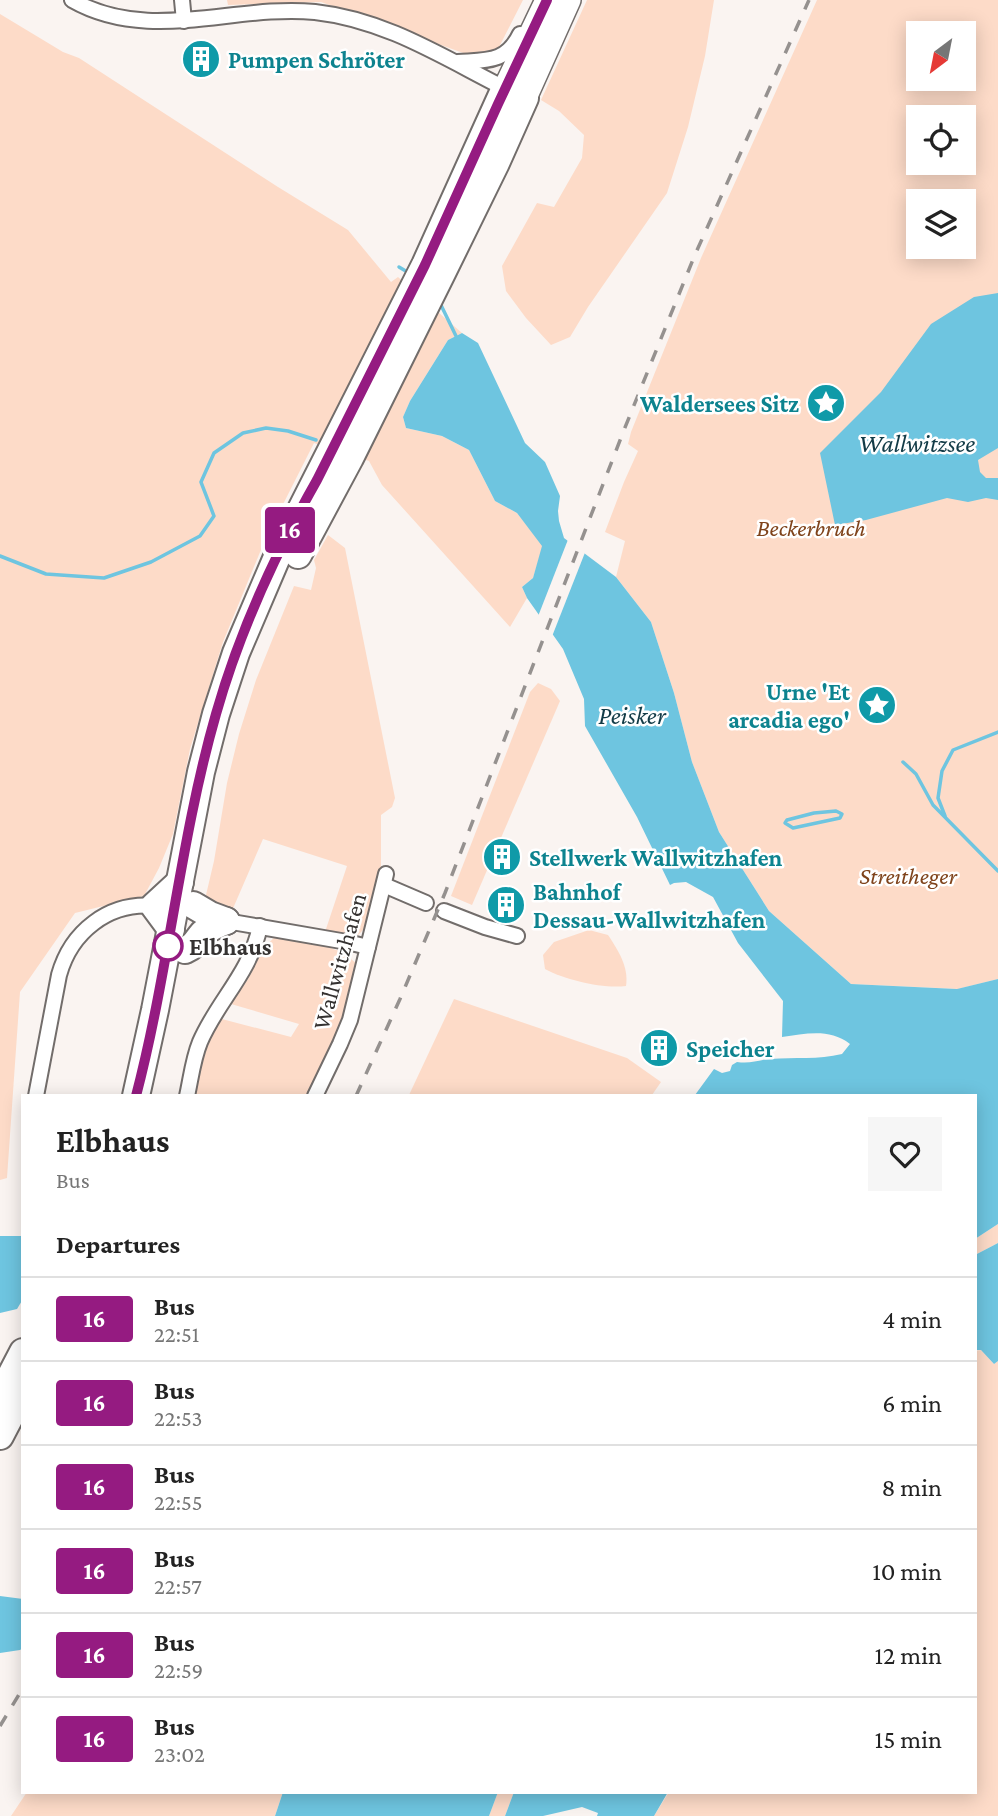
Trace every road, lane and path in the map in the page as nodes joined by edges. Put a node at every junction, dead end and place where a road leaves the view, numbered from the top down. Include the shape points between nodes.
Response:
1 (72, 0) edge
2 (182, 0) edge
3 (547, 0) edge
4 (569, 0) edge
5 (184, 21) junction
6 (534, 26) junction
7 (456, 62) junction
8 (515, 93) junction
9 (341, 453) junction
10 (180, 882) junction
11 (426, 903) dead end
12 (193, 905) junction
13 (153, 906) junction
14 (444, 911) dead end
15 (226, 921) junction
16 (260, 926) junction
17 (517, 936) dead end
18 (178, 939) junction
19 (368, 947) junction
20 (36, 1094) edge
21 (136, 1094) edge
22 (155, 1094) edge
23 (187, 1094) edge
24 (315, 1094) edge
25 (21, 1358) edge
26 (11, 1388) edge
27 (0, 1436) edge

1 - 5 street via 128,19
2 - 5 street
3 - 6 main road
4 - 8 main road
5 - 7 street via 272,10 329,14 388,29
6 - 7 street via 522,30 505,54
6 - 8 main road
7 - 8 street
8 - 9 highway via 507,141 434,269
9 - 10 highway via 277,557 248,622 216,714
9 - 12 highway via 246,675 220,768
10 - 13 highway
10 - 18 highway
11 - 19 street, Wallwitzhafen via 385,880
12 - 15 highway
12 - 18 highway
13 - 18 highway
13 - 20 street via 107,914 74,941 59,975
14 - 17 street
15 - 16 street
15 - 18 highway via 212,926 195,945
16 - 19 street
16 - 23 street via 245,969 200,1042
18 - 21 highway
18 - 22 highway via 168,1037
19 - 24 street, Wallwitzhafen via 350,1020
25 - 26 highway
26 - 27 highway

